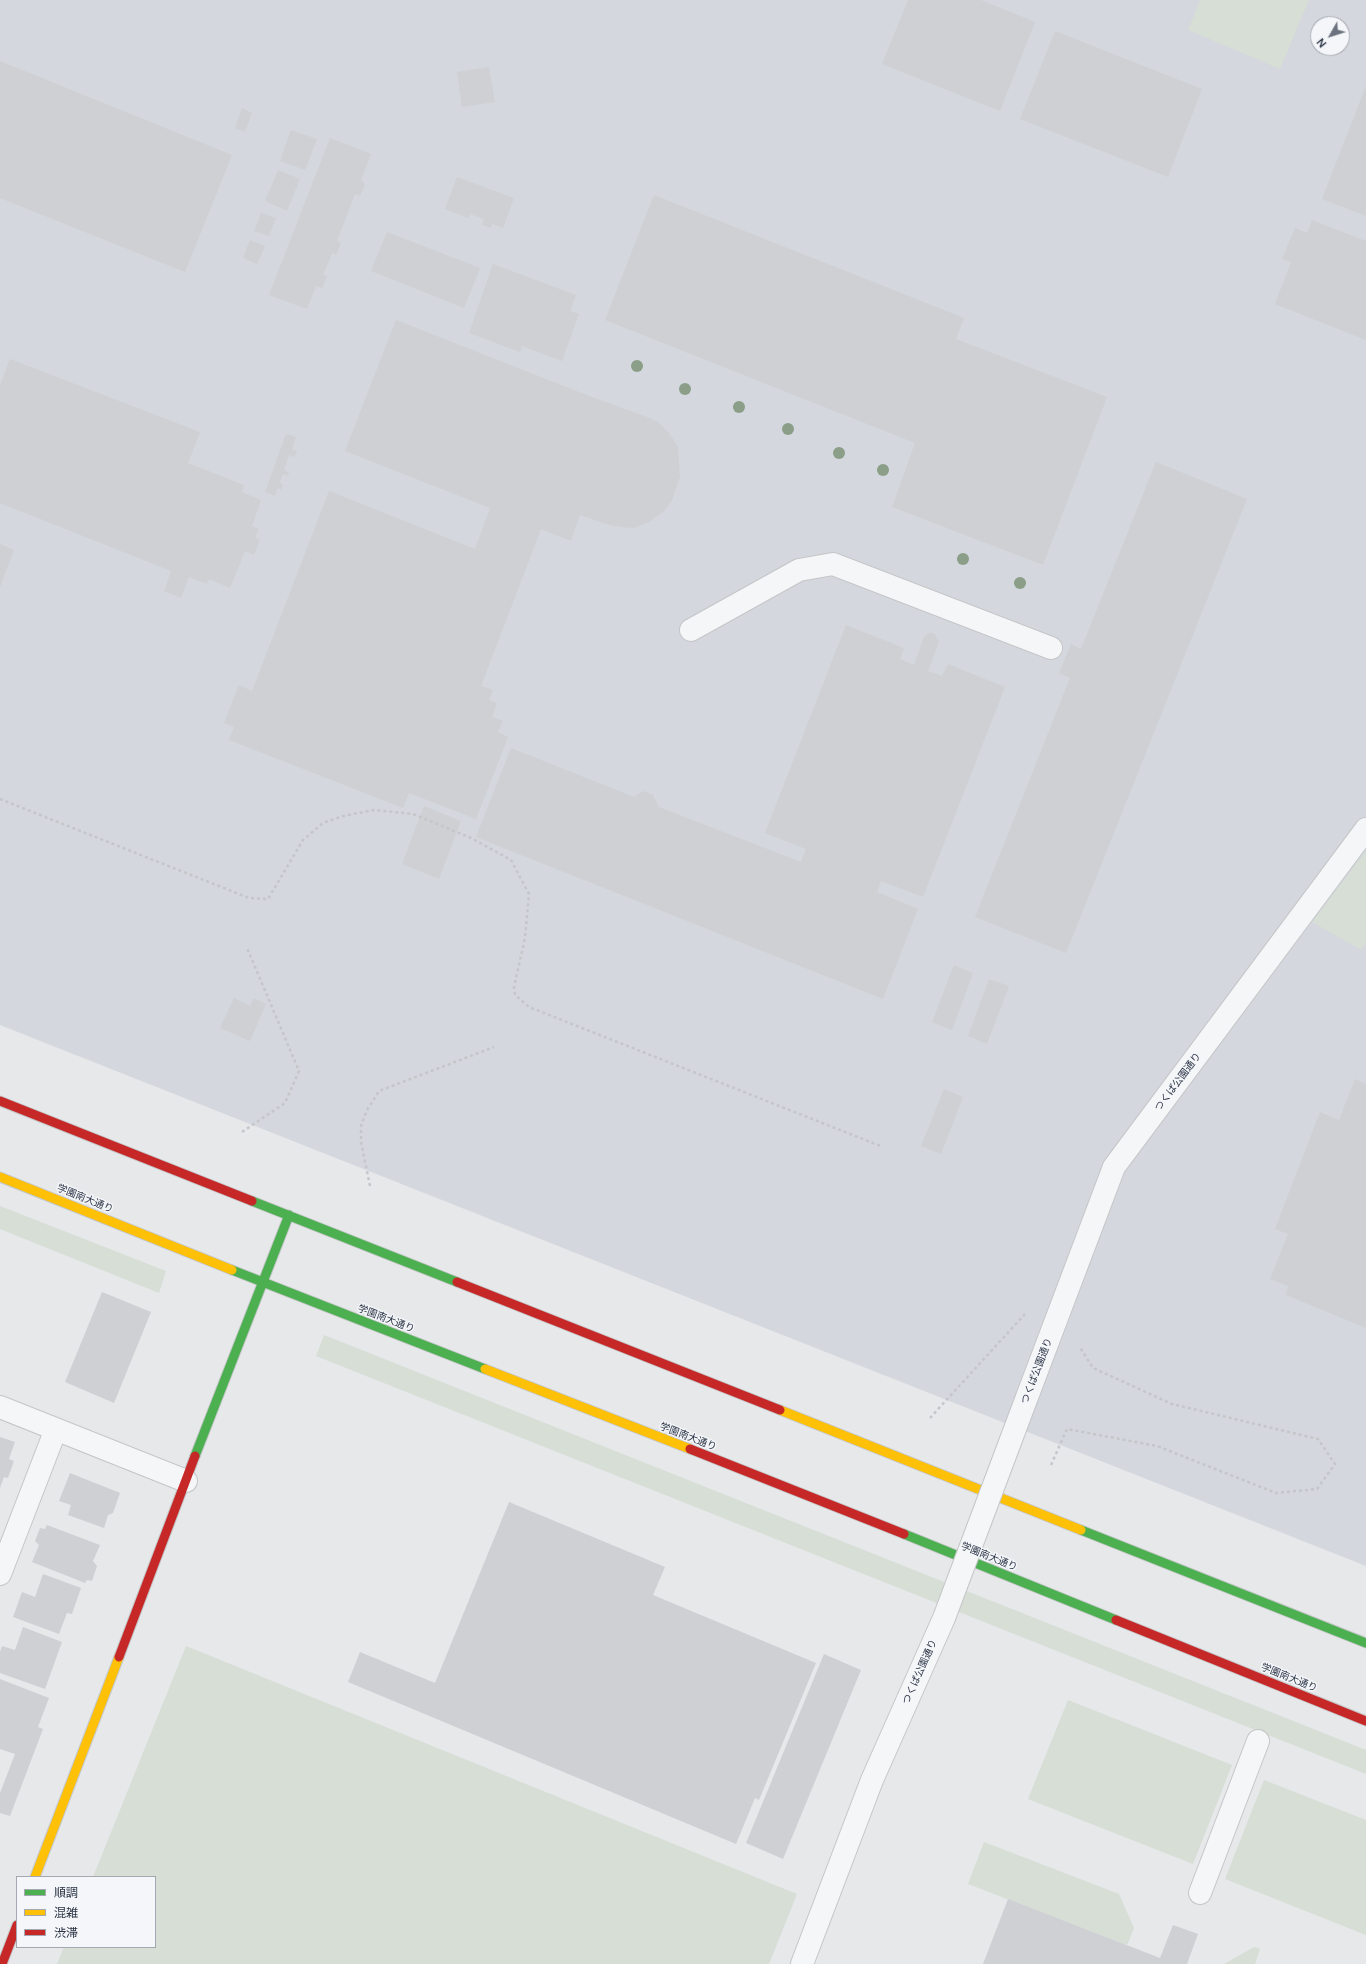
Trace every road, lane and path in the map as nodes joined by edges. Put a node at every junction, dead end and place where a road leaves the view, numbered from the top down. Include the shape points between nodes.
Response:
1 (691, 630) dead end
2 (1051, 648) dead end
3 (0, 799) edge
4 (1366, 829) edge
5 (247, 948) dead end
6 (494, 1047) dead end
7 (0, 1101) edge
8 (242, 1132) dead end
9 (883, 1148) dead end
10 (0, 1177) edge
11 (370, 1186) dead end
12 (289, 1215) junction
13 (262, 1282) junction
14 (1065, 1298) junction
15 (0, 1407) edge
16 (930, 1418) dead end
17 (56, 1430) junction
18 (1051, 1465) dead end
19 (186, 1481) junction
20 (0, 1574) edge
21 (1366, 1643) edge
22 (1366, 1721) edge
23 (1258, 1742) dead end
24 (35, 1876) edge
25 (1200, 1893) dead end
26 (16, 1927) edge
27 (3, 1955) edge
28 (802, 1964) edge

1 - 2 street via 798,570 833,564
3 - 9 path via 249,898 268,899 303,840 323,823 374,810 413,814 471,838 511,860 529,894 524,938 514,987 515,995 529,1007
4 - 14 street, つくば公園通り via 1114,1167
5 - 8 path via 299,1071 285,1102
6 - 11 path via 379,1092 367,1110 361,1126 361,1142
7 - 12 main road
10 - 13 main road, 学園南大通り
12 - 13 main road
12 - 21 main road
13 - 19 main road
13 - 22 main road, 学園南大通り via 807,1495
14 - 16 path via 1027,1311
14 - 18 path via 1093,1368 1172,1404 1318,1439 1335,1464 1317,1489 1276,1493 1157,1446 1067,1429
14 - 28 street, つくば公園通り, bridge via 944,1618 872,1780
15 - 17 street
17 - 19 street
17 - 20 street
19 - 24 main road
23 - 25 street
26 - 27 main road

